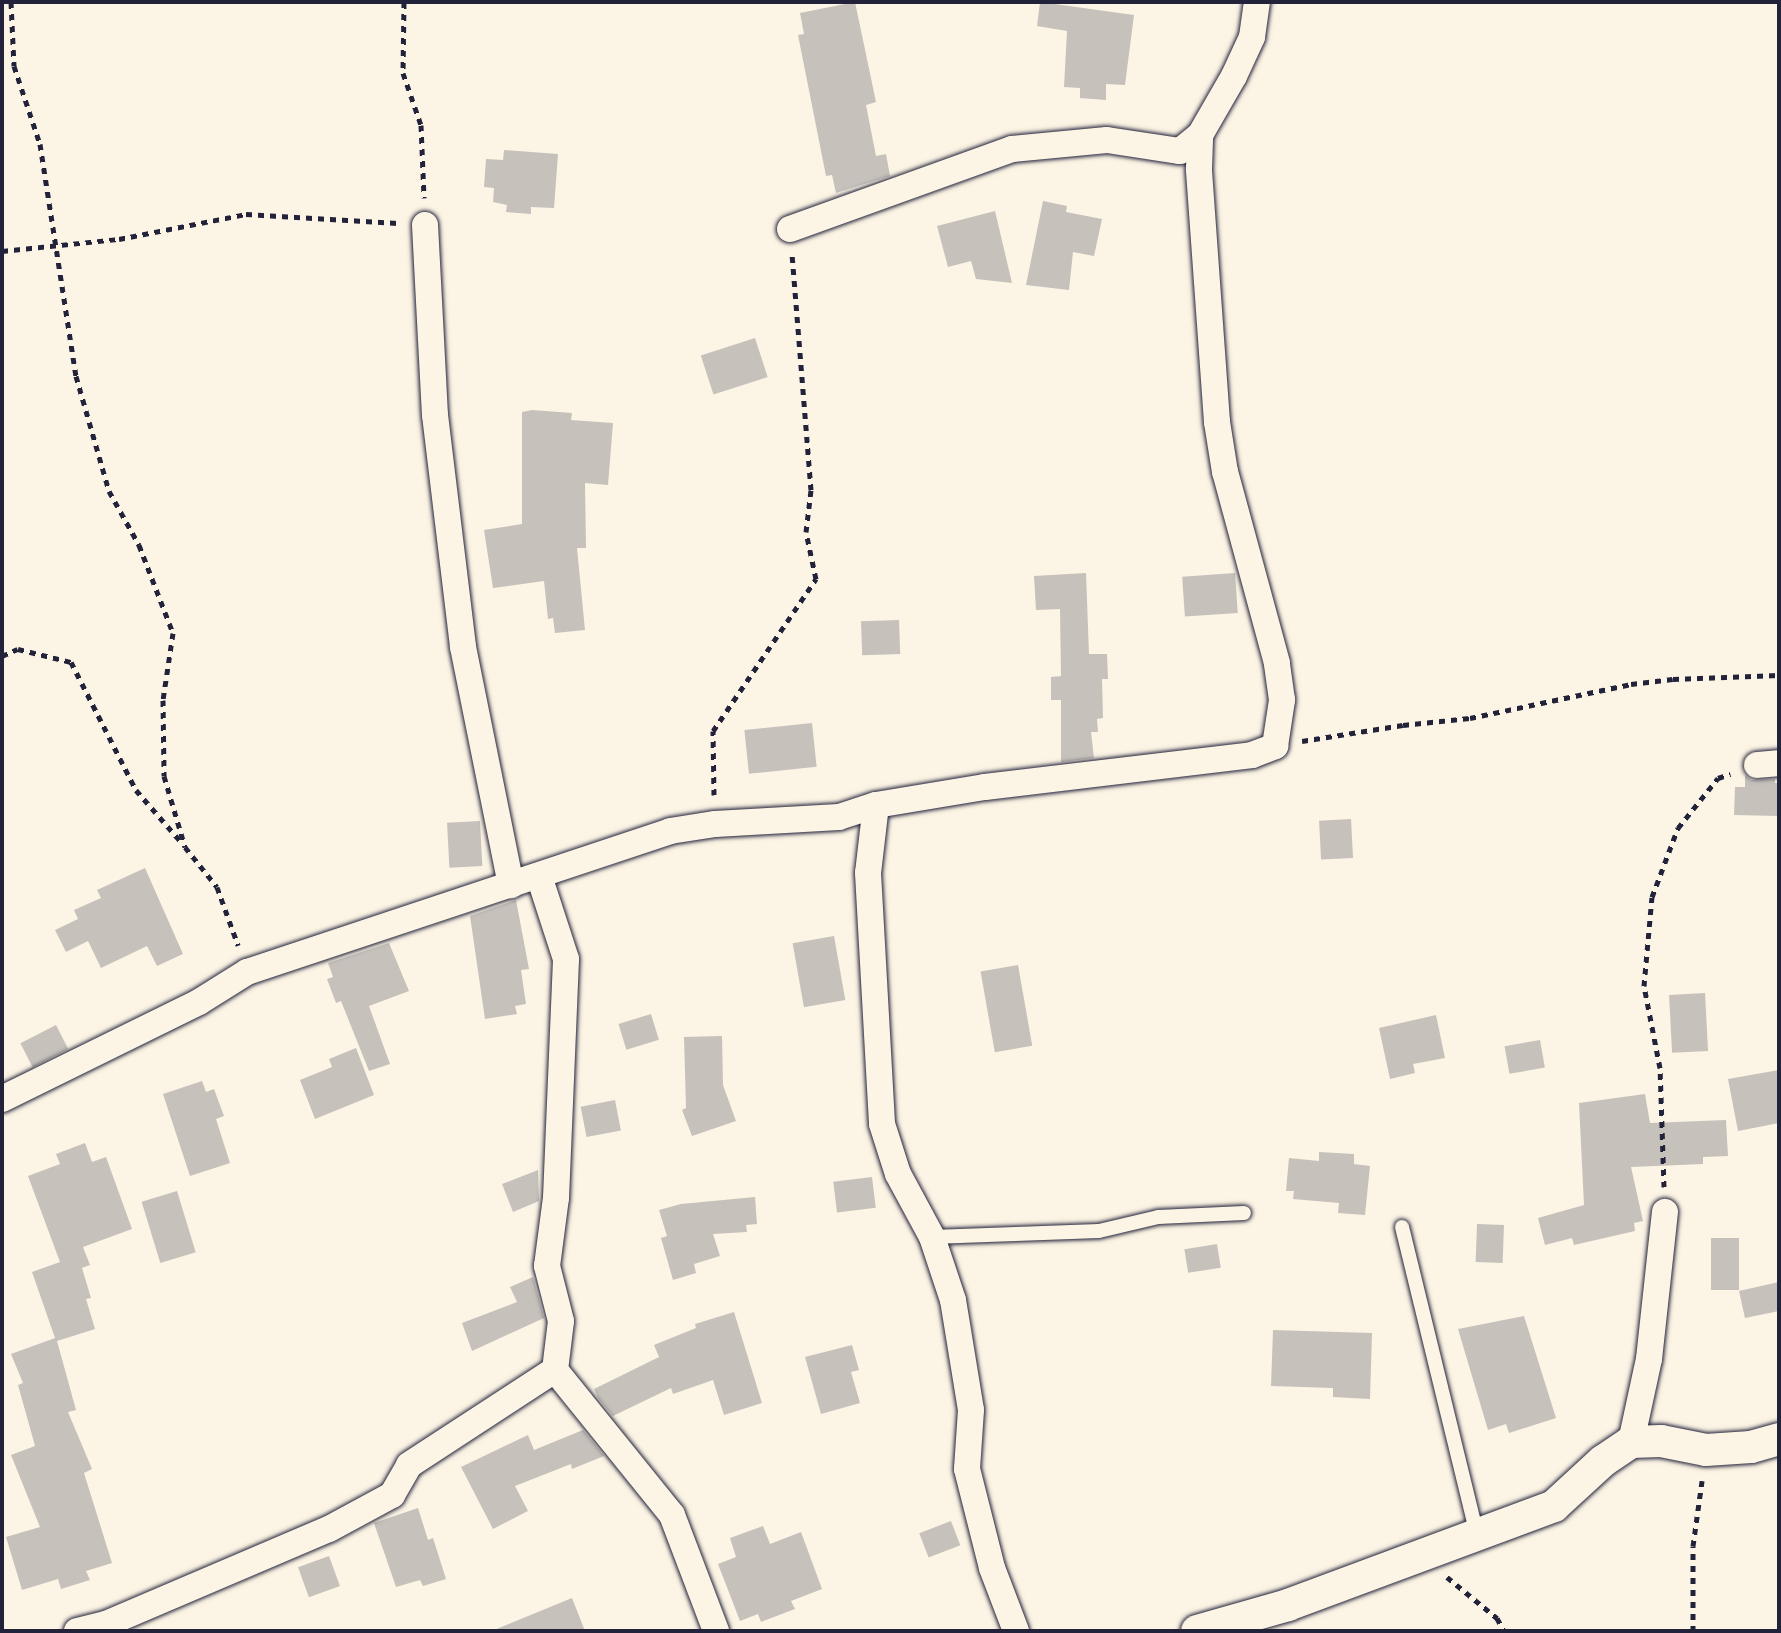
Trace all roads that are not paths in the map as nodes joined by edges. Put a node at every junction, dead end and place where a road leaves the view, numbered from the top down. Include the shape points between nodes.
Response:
1 (1257, 2) edge
2 (1200, 135) junction
3 (425, 225) road end
4 (790, 229) road end
5 (876, 805) junction
6 (539, 876) junction
7 (511, 885) junction
8 (2, 1099) edge
9 (1665, 1212) road end
10 (1244, 1213) dead end
11 (1402, 1227) dead end
12 (932, 1237) junction
13 (555, 1370) junction
14 (1779, 1439) edge
15 (1631, 1442) junction
16 (1477, 1535) junction
17 (77, 1631) edge
18 (716, 1631) edge
19 (1016, 1631) edge
20 (1197, 1631) edge

1 - 2 street via 1252,37
2 - 4 street via 1180,151 1107,140 1012,149
2 - 5 street via 1217,422 1225,472 1277,663 1282,700 1275,746 1252,755
3 - 7 street via 435,415 463,647
5 - 6 street via 839,817 670,831
5 - 12 street via 868,873 882,1124 898,1174
6 - 7 street
6 - 13 street via 566,959 556,1198 547,1266 561,1321
7 - 8 street via 247,972 199,1002
9 - 15 street via 1649,1359
10 - 12 lane via 1158,1217 1099,1231
11 - 16 lane
12 - 19 street via 953,1300 971,1410 967,1469 992,1568
13 - 17 street via 409,1465 392,1495 329,1529 106,1624
13 - 18 street via 672,1515
14 - 15 street via 1706,1450 1661,1441
15 - 16 street via 1554,1506
16 - 20 street via 1288,1605

